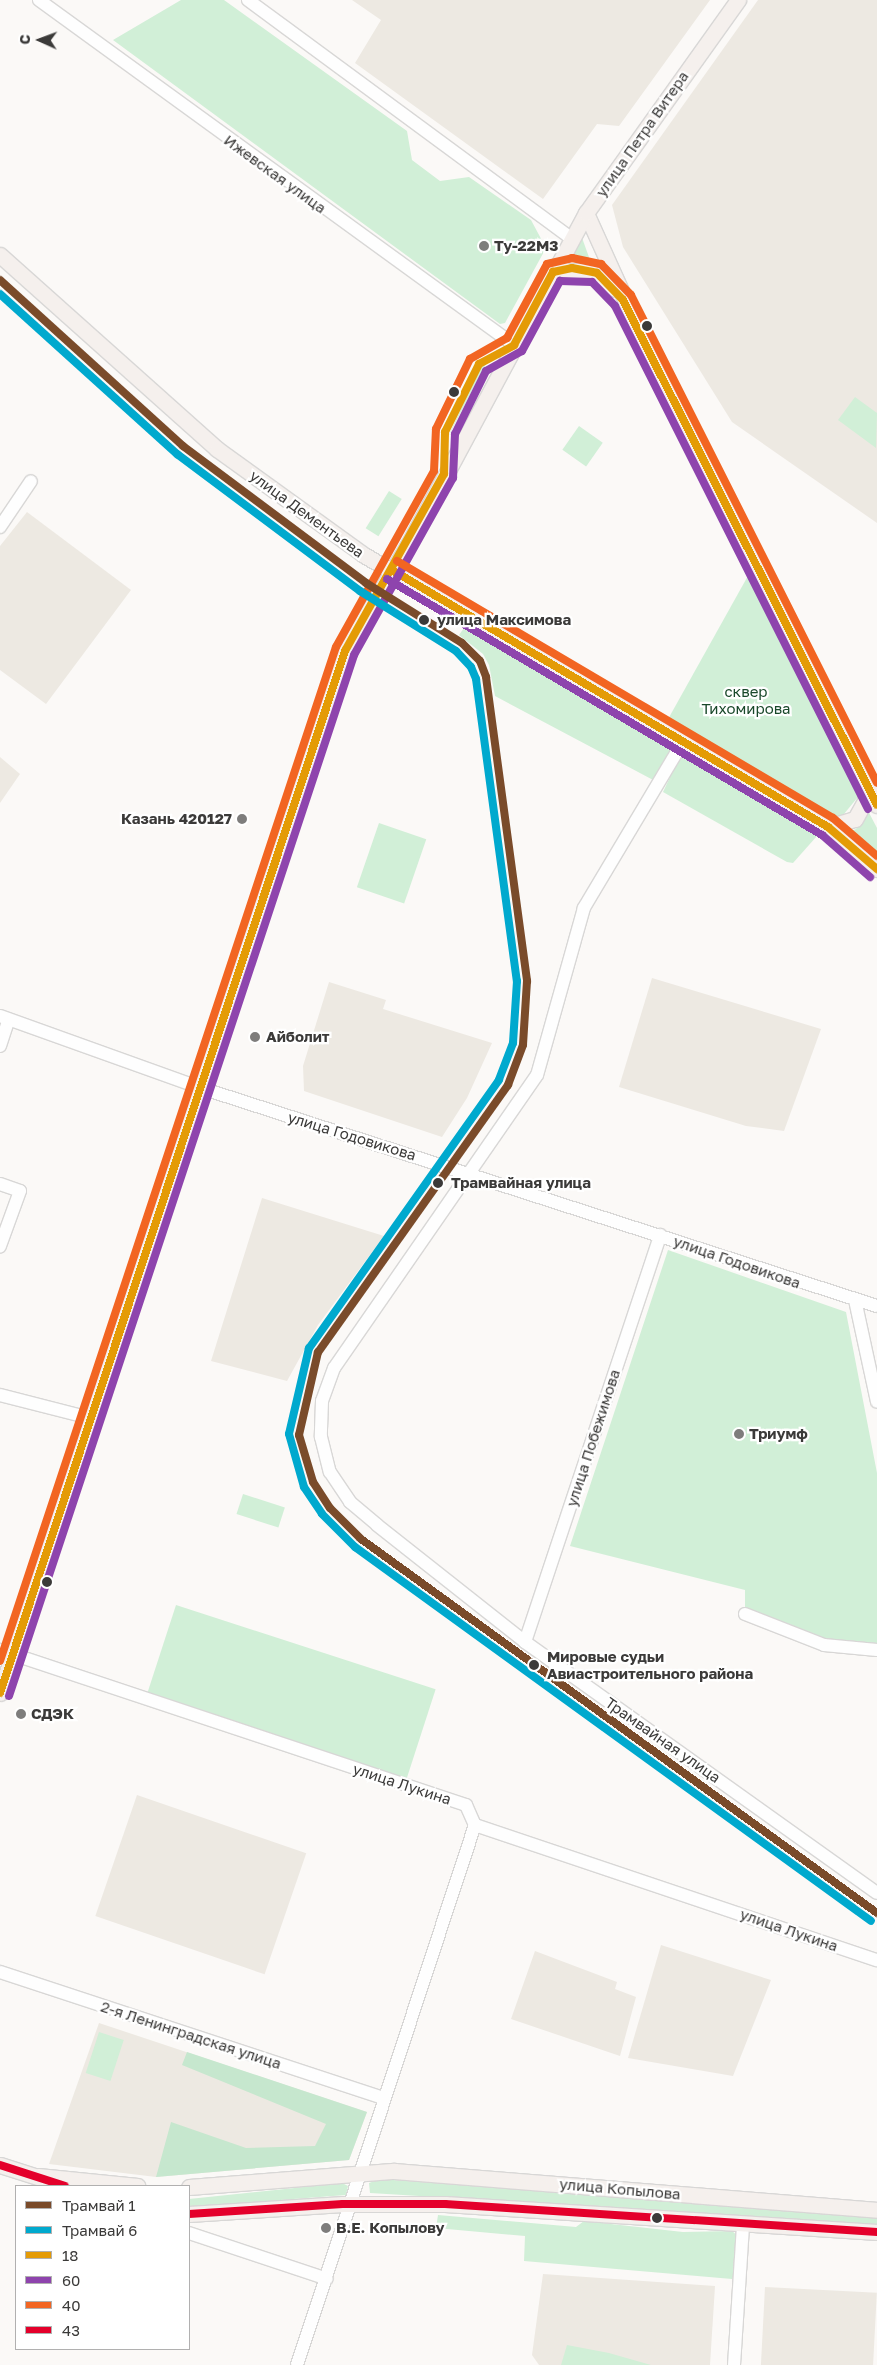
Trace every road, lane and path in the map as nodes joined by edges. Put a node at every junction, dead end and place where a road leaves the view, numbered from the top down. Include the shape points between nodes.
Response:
1 (39, 0) edge
2 (248, 0) edge
3 (738, 0) edge
4 (586, 213) junction
5 (572, 239) junction
6 (0, 255) edge
7 (553, 272) junction
8 (624, 300) junction
9 (514, 345) junction
10 (32, 481) dead end
11 (0, 526) edge
12 (392, 570) junction
13 (684, 740) junction
14 (865, 781) junction
15 (877, 806) edge
16 (828, 827) junction
17 (877, 869) edge
18 (5, 1018) edge
19 (0, 1046) edge
20 (198, 1088) junction
21 (471, 1174) junction
22 (0, 1184) edge
23 (660, 1235) junction
24 (0, 1246) edge
25 (855, 1300) junction
26 (877, 1306) edge
27 (0, 1395) edge
28 (877, 1402) edge
29 (90, 1418) junction
30 (745, 1614) dead end
31 (525, 1642) junction
32 (877, 1650) edge
33 (7, 1652) edge
34 (0, 1693) edge
35 (475, 1825) junction
36 (877, 1893) edge
37 (877, 1960) edge
38 (0, 1972) edge
39 (383, 2098) junction
40 (0, 2165) edge
41 (363, 2171) junction
42 (38, 2176) junction
43 (61, 2185) edge
44 (128, 2185) edge
45 (190, 2187) edge
46 (352, 2204) junction
47 (877, 2210) edge
48 (190, 2214) edge
49 (743, 2224) junction
50 (877, 2232) edge
51 (190, 2233) edge
52 (327, 2279) junction
53 (297, 2365) edge
54 (734, 2365) edge

1 - 9 street, Ижевская улица
2 - 5 street
3 - 4 main road, улица Петра Витера
4 - 5 main road, улица Петра Витера
4 - 8 main road
5 - 7 main road, улица Петра Витера
6 - 12 main road, улица Дементьева via 217,449
7 - 8 main road via 572,268 597,273
7 - 9 main road
8 - 14 main road
9 - 12 main road
10 - 11 street
12 - 13 main road, улица Дементьева
12 - 20 main road via 345,651
13 - 16 main road, улица Дементьева
13 - 21 street, Трамвайная улица via 584,908 537,1075
14 - 15 main road
14 - 16 main road via 862,810 846,825
16 - 17 main road, улица Дементьева
18 - 19 street
18 - 20 street, улица Годовикова
20 - 21 street, улица Годовикова
20 - 29 main road
21 - 23 street, улица Годовикова
21 - 31 street, Трамвайная улица via 388,1286 334,1368 322,1401 321,1437 330,1472 350,1502
22 - 24 street via 20,1191
23 - 25 street, улица Годовикова
23 - 31 street, улица Побежимова
25 - 26 street, улица Годовикова
25 - 28 street
27 - 29 street
29 - 33 main road
30 - 32 street via 824,1645
31 - 36 street, Трамвайная улица
33 - 34 main road
33 - 35 street, улица Лукина via 466,1805
35 - 37 street, улица Лукина
35 - 39 street
38 - 39 street, 2-я Ленинградская улица
39 - 41 street
40 - 42 main road
41 - 45 main road, улица Копылова
41 - 46 street
41 - 47 main road, улица Копылова via 464,2174
42 - 43 main road
42 - 44 main road
46 - 48 main road, улица Копылова
46 - 49 main road, улица Копылова via 445,2204
46 - 52 street
49 - 50 main road, улица Копылова
49 - 54 street
51 - 52 street
52 - 53 street

